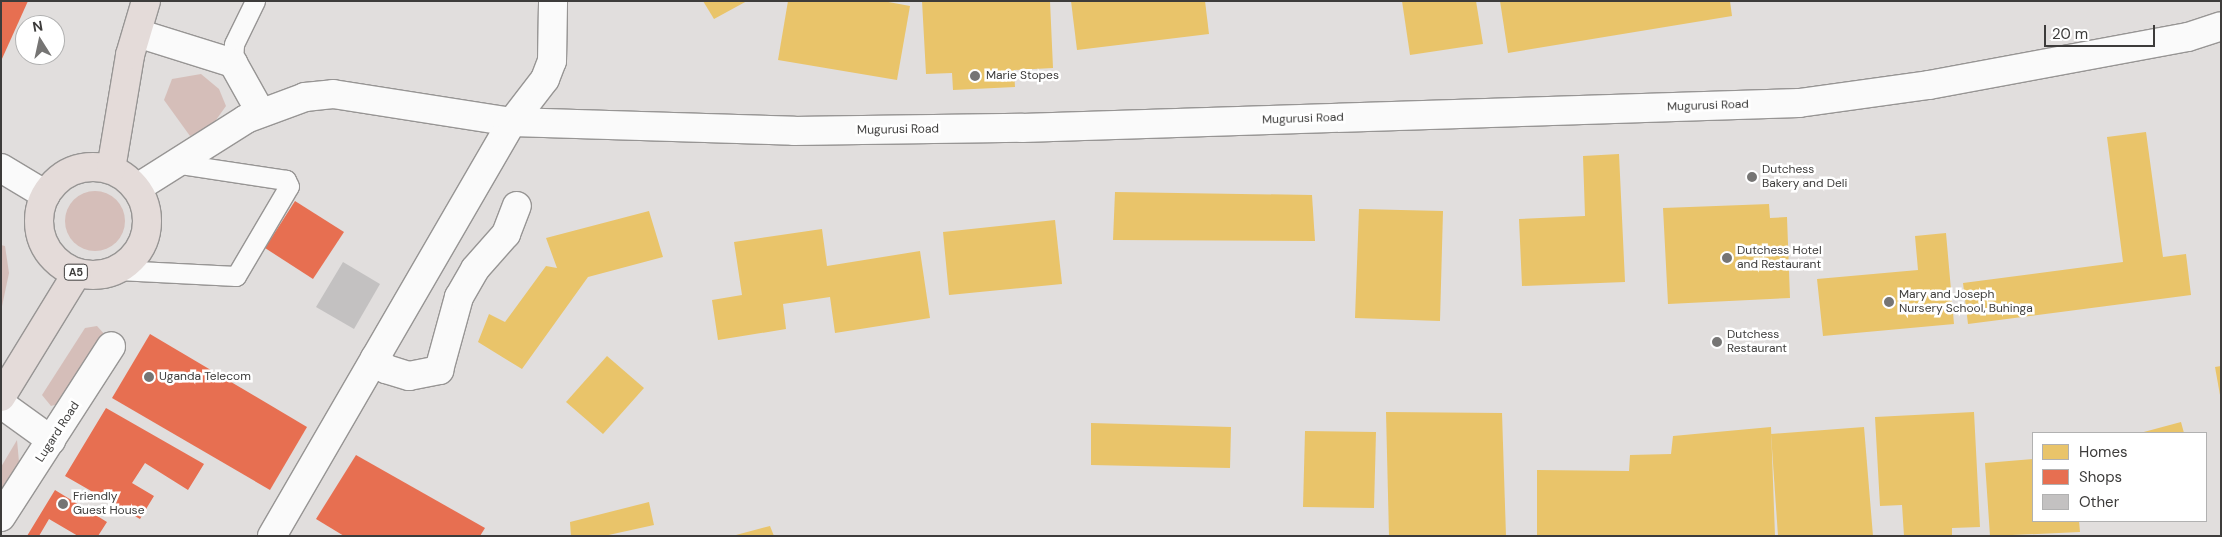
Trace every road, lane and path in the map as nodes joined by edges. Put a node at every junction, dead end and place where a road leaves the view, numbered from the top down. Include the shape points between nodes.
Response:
1 (146, 1) edge
2 (255, 1) edge
3 (553, 1) edge
4 (2221, 26) edge
5 (137, 33) junction
6 (233, 63) junction
7 (261, 113) junction
8 (512, 122) junction
9 (174, 163) junction
10 (1, 168) edge
11 (111, 169) junction
12 (137, 188) junction
13 (46, 195) junction
14 (517, 206) dead end
15 (118, 270) junction
16 (77, 273) junction
17 (111, 346) dead end
18 (375, 358) junction
19 (1, 397) edge
20 (1, 404) edge
21 (51, 440) junction
22 (1, 517) edge
23 (272, 536) edge

1 - 5 highway
2 - 6 lane via 234,44
3 - 8 street via 552,61 545,79
4 - 8 street, Mugurusi Road via 2188,37 1929,85 1799,103 1022,128 794,131
5 - 6 street
5 - 11 highway
6 - 7 street
7 - 8 street, Mugurusi Road via 305,98 333,94
7 - 9 street, Mugurusi Road
8 - 18 street
9 - 12 street, Mugurusi Road
9 - 15 lane via 286,180 289,186 232,278
10 - 13 street
11 - 12 highway
11 - 13 highway via 74,170 57,180
12 - 15 highway via 148,223 145,242
13 - 16 highway, A5 via 40,232 60,264
14 - 18 street via 506,234 467,281 439,370 408,376 386,368
15 - 16 highway, A5 via 96,276
16 - 19 highway, A5
17 - 21 street, Lugard Road
18 - 23 street
20 - 21 street
21 - 22 street, Lugard Road

